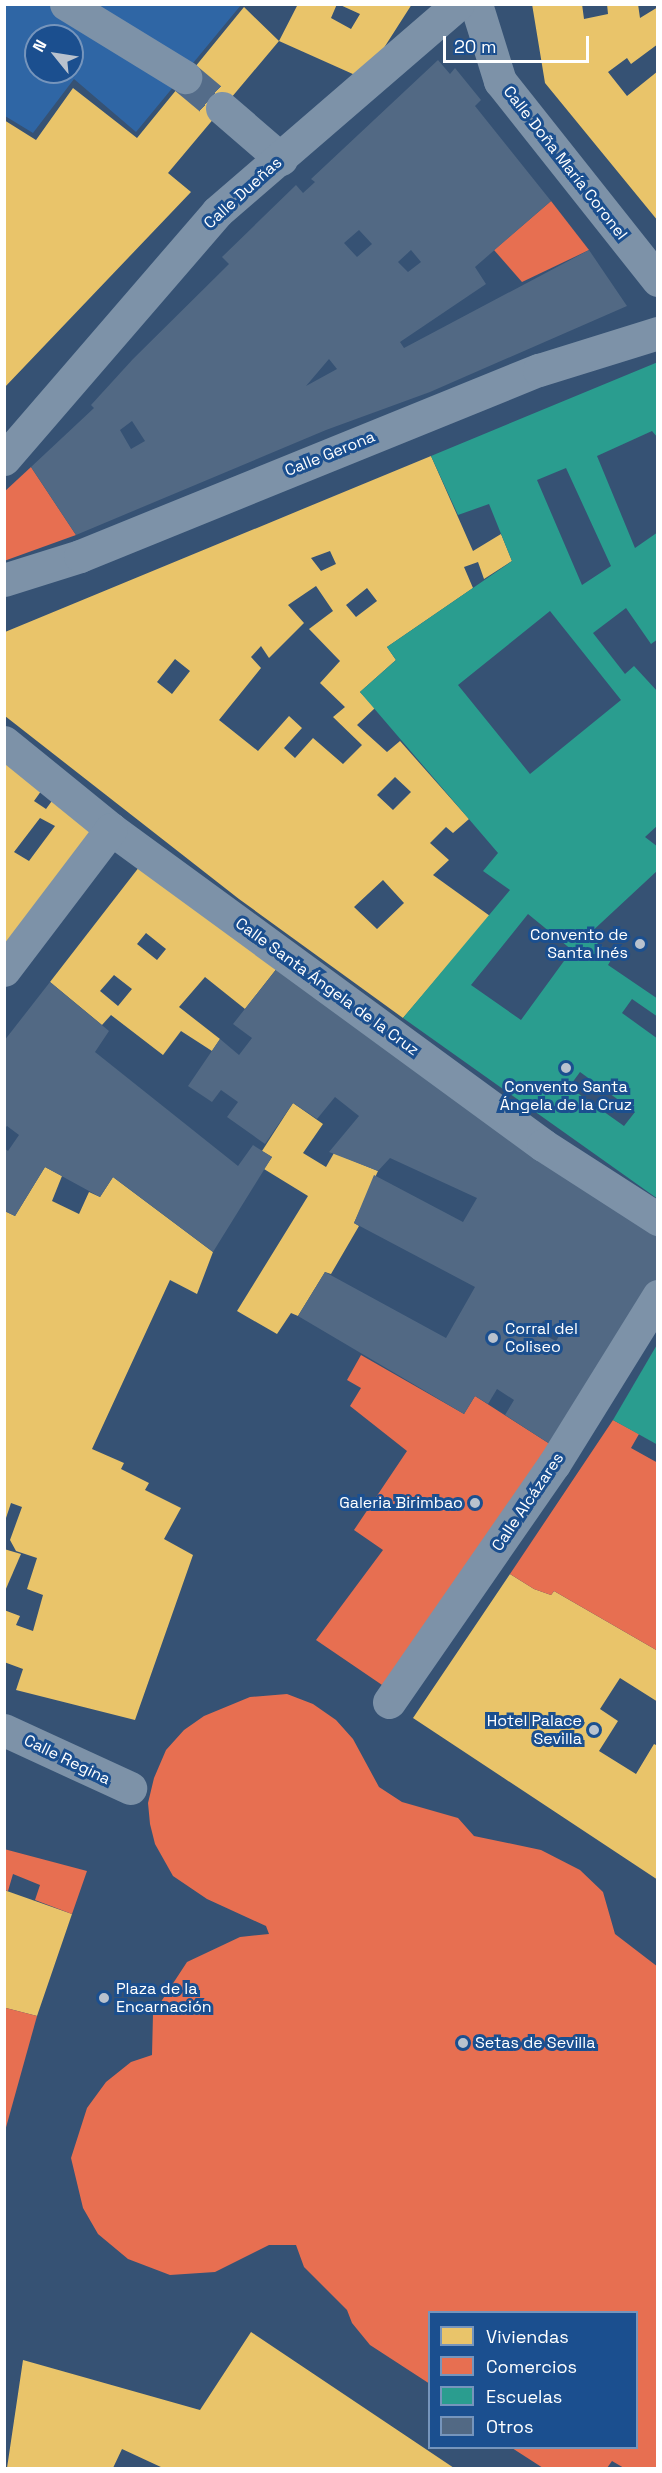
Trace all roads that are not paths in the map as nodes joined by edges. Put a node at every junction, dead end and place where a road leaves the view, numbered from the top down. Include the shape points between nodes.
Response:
1 (66, 4) edge
2 (458, 4) edge
3 (476, 4) edge
4 (185, 77) tunnel mouth
5 (222, 108) tunnel mouth
6 (281, 159) junction
7 (657, 280) edge
8 (657, 333) edge
9 (4, 459) edge
10 (4, 580) edge
11 (4, 742) edge
12 (111, 828) junction
13 (4, 970) edge
14 (657, 1219) edge
15 (657, 1296) edge
16 (390, 1702) dead end
17 (4, 1730) edge
18 (130, 1788) dead end

1 - 4 street
2 - 6 street, Calle Dueñas
3 - 7 street, Calle Doña María Coronel via 500,81
5 - 6 street
6 - 9 street, Calle Dueñas via 217,212
8 - 10 street, Calle Gerona via 539,370 80,556
11 - 12 street, Calle Santa Ángela de la Cruz
12 - 13 street
12 - 14 street, Calle Santa Ángela de la Cruz via 543,1145
15 - 16 street, Calle Alcázares via 554,1464
17 - 18 street, Calle Regina

